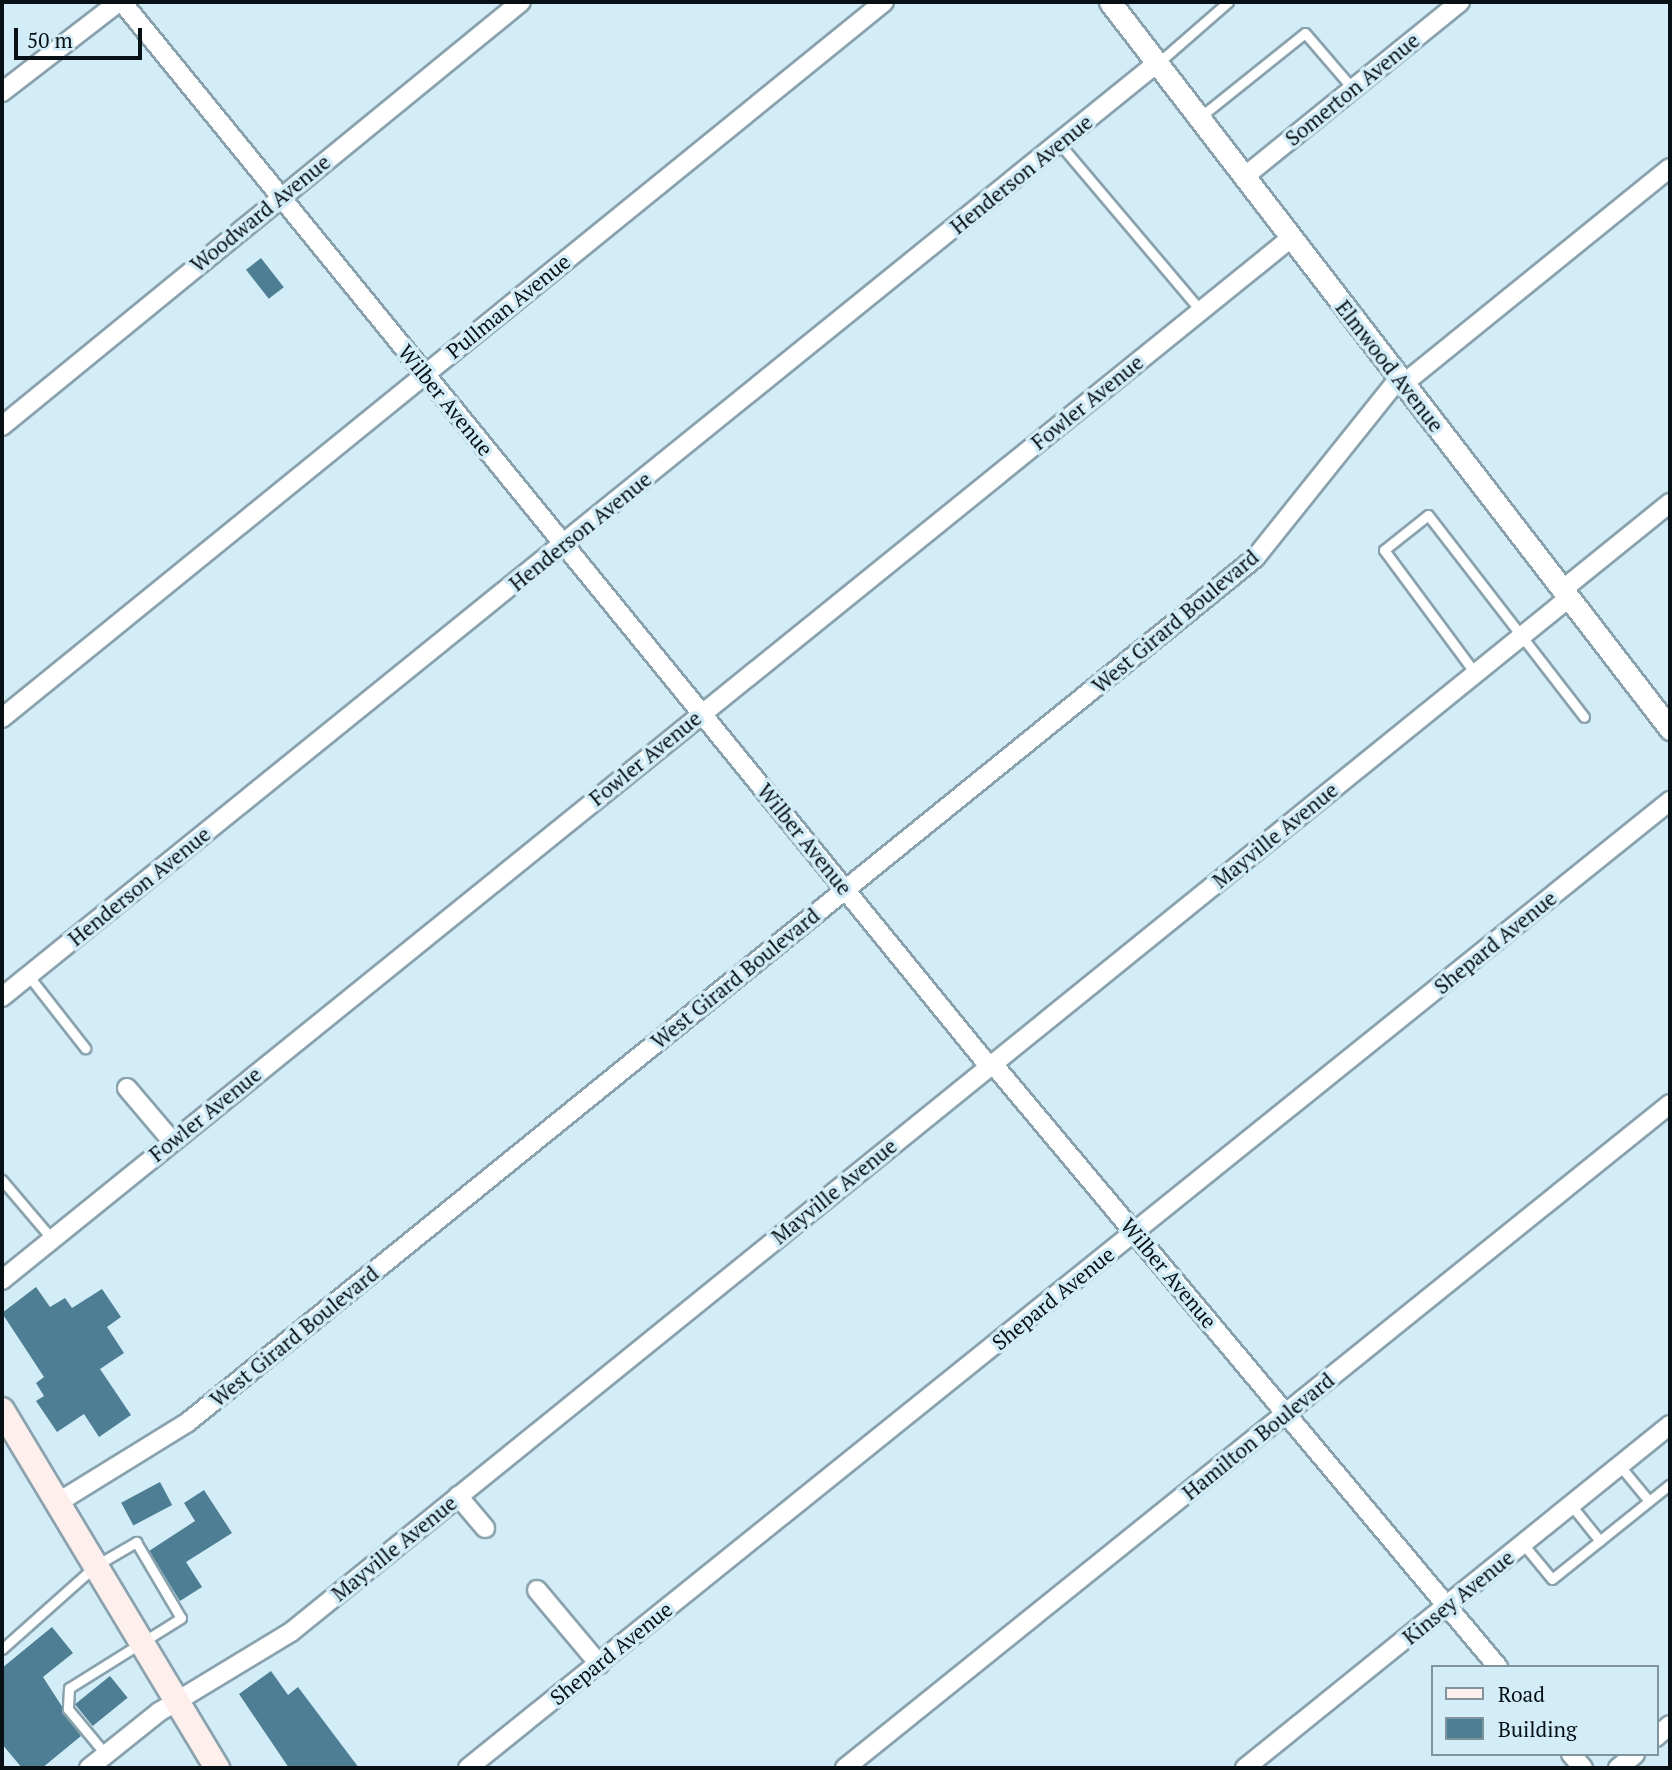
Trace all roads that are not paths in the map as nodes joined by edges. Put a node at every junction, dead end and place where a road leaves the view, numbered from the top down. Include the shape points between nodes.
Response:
1 (121, 2) edge
2 (521, 2) edge
3 (884, 2) edge
4 (1110, 2) edge
5 (1228, 2) edge
6 (1460, 2) edge
7 (1157, 63) junction
8 (1353, 89) junction
9 (2, 92) edge
10 (1199, 118) junction
11 (1059, 143) junction
12 (1670, 168) edge
13 (1244, 177) junction
14 (280, 196) junction
15 (1291, 238) junction
16 (1201, 311) junction
17 (425, 373) junction
18 (1401, 381) junction
19 (2, 426) edge
20 (1670, 503) edge
21 (564, 544) junction
22 (1565, 594) junction
23 (1522, 635) junction
24 (1475, 673) junction
25 (702, 712) junction
26 (1584, 717) dead end
27 (2, 718) edge
28 (1670, 729) edge
29 (1670, 801) edge
30 (845, 889) junction
31 (28, 975) junction
32 (2, 997) edge
33 (85, 1048) dead end
34 (989, 1065) junction
35 (127, 1087) dead end
36 (1670, 1104) edge
37 (172, 1141) junction
38 (2, 1180) edge
39 (1135, 1233) junction
40 (52, 1239) junction
41 (2, 1280) edge
42 (2, 1410) edge
43 (1286, 1413) junction
44 (1670, 1425) edge
45 (1620, 1466) junction
46 (1670, 1484) edge
47 (458, 1496) junction
48 (1649, 1501) junction
49 (57, 1503) junction
50 (1571, 1505) junction
51 (485, 1528) dead end
52 (1600, 1541) junction
53 (1523, 1544) junction
54 (95, 1566) junction
55 (537, 1590) dead end
56 (1447, 1606) junction
57 (141, 1642) junction
58 (2, 1649) edge
59 (599, 1664) junction
60 (1496, 1665) edge
61 (177, 1701) junction
62 (106, 1755) junction
63 (1633, 1756) edge
64 (89, 1768) edge
65 (217, 1768) edge
66 (468, 1768) edge
67 (845, 1768) edge
68 (1245, 1768) edge
69 (1618, 1768) edge

1 - 9 street
1 - 14 street, Wilber Avenue
2 - 14 street, Woodward Avenue
3 - 17 street, Pullman Avenue
4 - 7 street, Elmwood Avenue
5 - 7 lane
6 - 8 street, Somerton Avenue
7 - 10 street, Elmwood Avenue
7 - 11 street, Henderson Avenue
8 - 10 lane via 1305,33
8 - 13 street, Somerton Avenue
10 - 13 street, Elmwood Avenue
11 - 16 lane
11 - 21 street, Henderson Avenue
12 - 18 street, West Girard Boulevard
13 - 15 street, Elmwood Avenue
14 - 17 street, Wilber Avenue
14 - 19 street, Woodward Avenue
15 - 16 street, Fowler Avenue
15 - 18 street, Elmwood Avenue
16 - 25 street, Fowler Avenue
17 - 21 street, Wilber Avenue
17 - 27 street, Pullman Avenue
18 - 22 street, Elmwood Avenue
18 - 30 street, West Girard Boulevard via 1255,558
20 - 22 street, Mayville Avenue
21 - 25 street, Wilber Avenue
21 - 31 street, Henderson Avenue
22 - 23 street, Mayville Avenue
22 - 28 street, Elmwood Avenue
23 - 24 street, Mayville Avenue
23 - 24 lane via 1428,515 1384,550
23 - 26 lane
24 - 34 street, Mayville Avenue
25 - 30 street, Wilber Avenue
25 - 37 street, Fowler Avenue
29 - 39 street, Shepard Avenue
30 - 34 street, Wilber Avenue
30 - 49 street, West Girard Boulevard via 188,1422
31 - 32 street, Henderson Avenue
31 - 33 lane
34 - 39 street, Wilber Avenue
34 - 47 street, Mayville Avenue
35 - 37 street
36 - 43 street, Hamilton Boulevard
37 - 40 street, Fowler Avenue
38 - 40 lane
39 - 43 street, Wilber Avenue
39 - 59 street, Shepard Avenue
40 - 41 street, Fowler Avenue
42 - 49 main road
43 - 56 street, Wilber Avenue
43 - 67 street, Hamilton Boulevard
44 - 45 street, Kinsey Avenue
45 - 48 lane
45 - 50 street, Kinsey Avenue
46 - 48 lane
47 - 51 street
47 - 61 street, Mayville Avenue via 291,1632
48 - 52 lane
49 - 54 main road
50 - 52 lane
50 - 53 street, Kinsey Avenue
52 - 53 lane via 1552,1580
53 - 56 street, Kinsey Avenue
54 - 57 main road
54 - 57 lane via 136,1542 181,1618
54 - 58 lane
55 - 59 street
56 - 60 street, Wilber Avenue
56 - 68 street, Kinsey Avenue
57 - 61 main road
57 - 62 lane via 69,1688 68,1709
59 - 66 street, Shepard Avenue
61 - 62 street, Mayville Avenue
61 - 65 main road
62 - 64 street, Mayville Avenue
63 - 69 street

